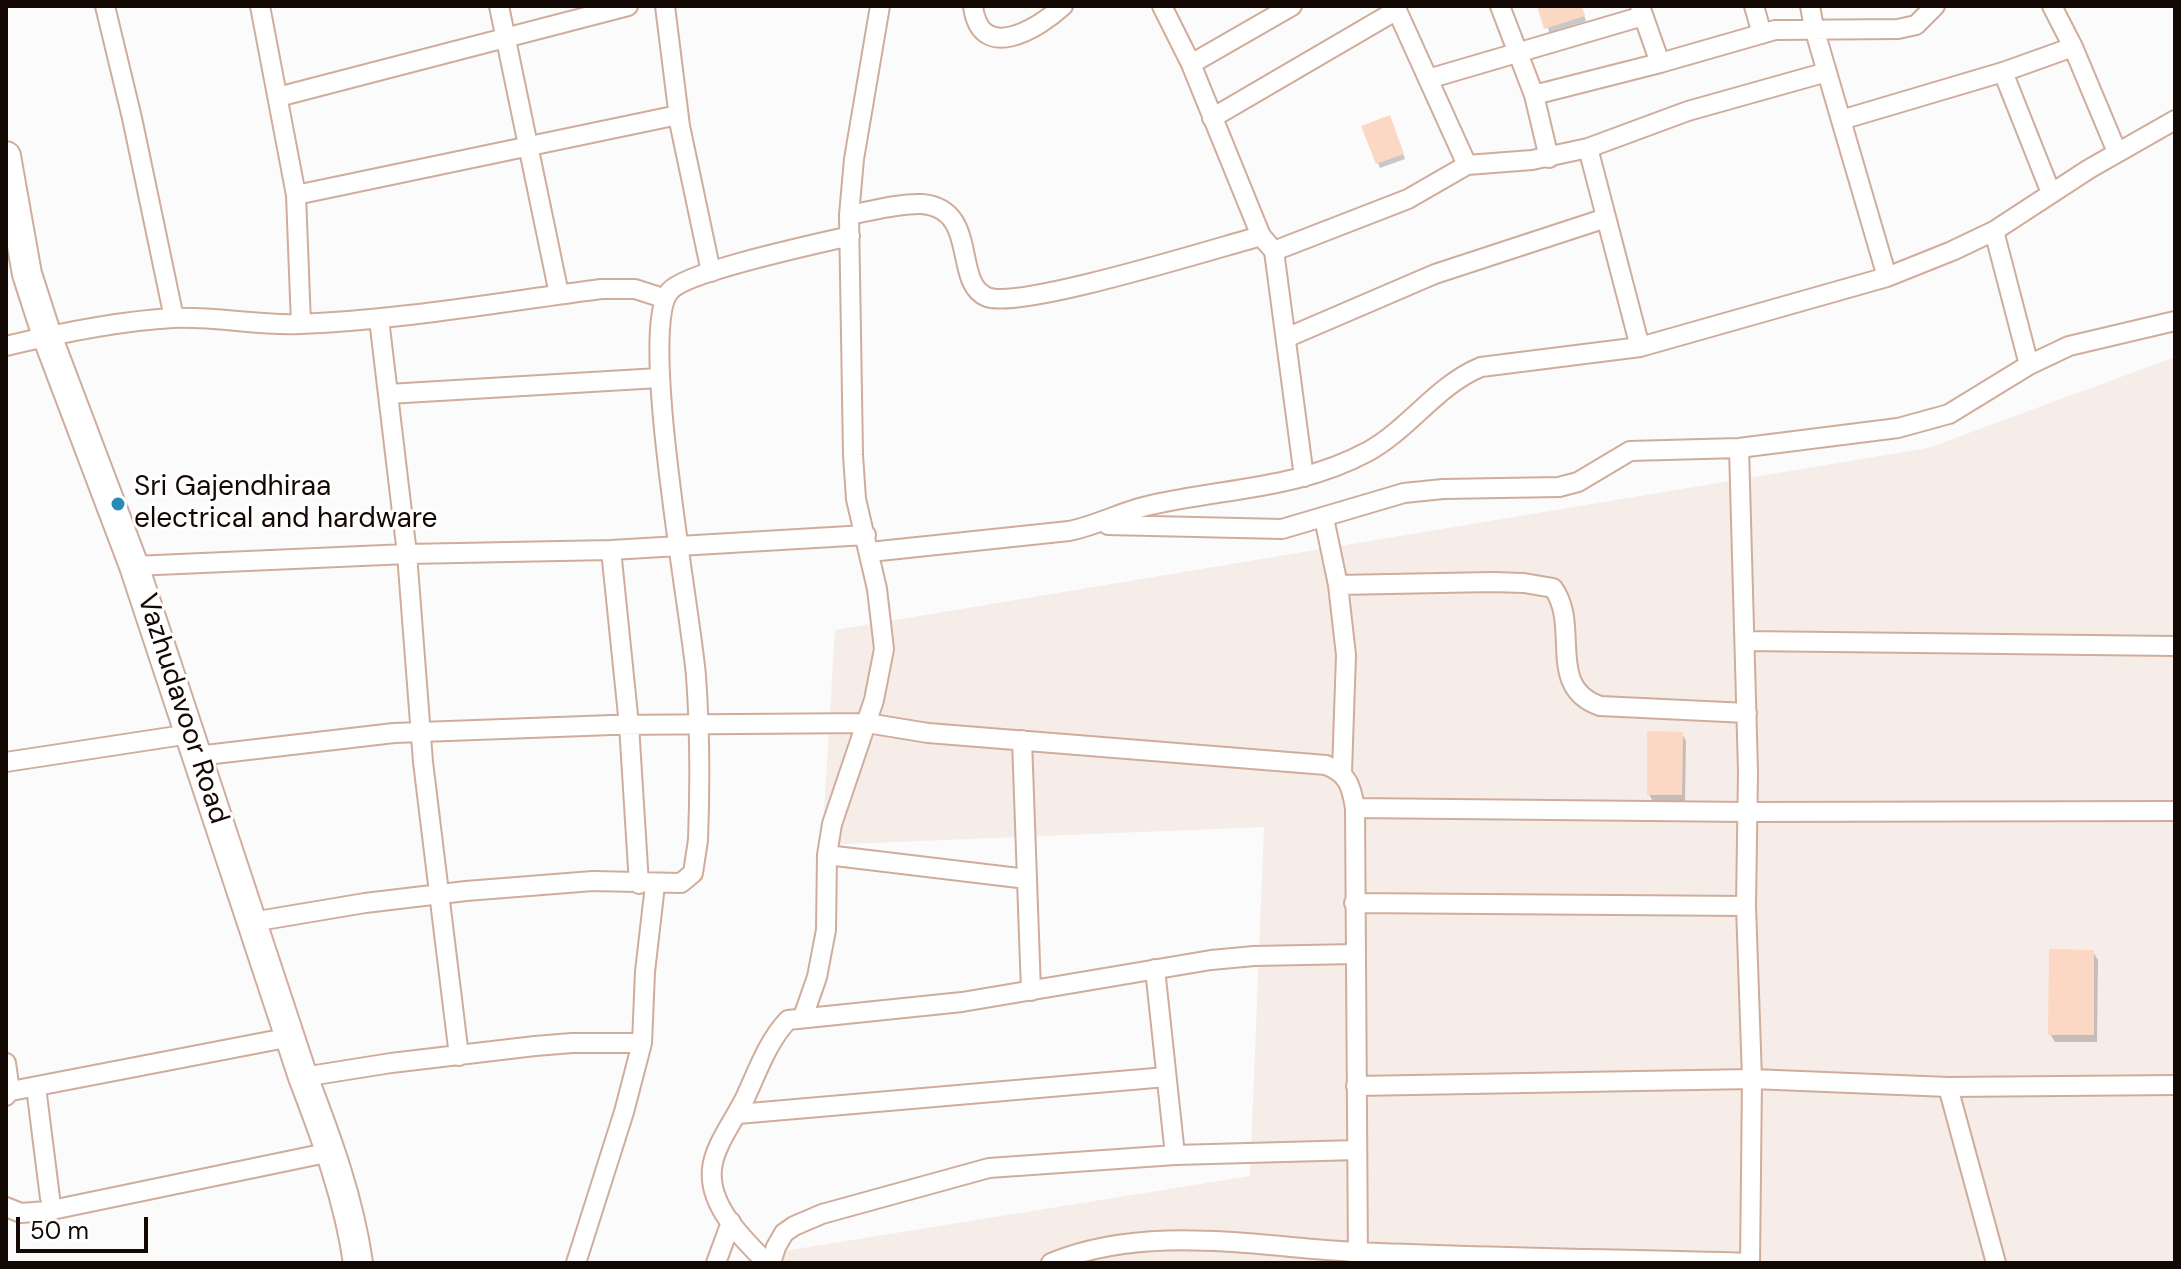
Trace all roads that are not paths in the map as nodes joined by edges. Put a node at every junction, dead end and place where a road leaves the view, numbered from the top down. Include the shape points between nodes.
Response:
1 (105, 6) edge
2 (260, 6) edge
3 (499, 6) edge
4 (628, 6) edge
5 (665, 6) edge
6 (880, 6) edge
7 (973, 6) edge
8 (1063, 6) edge
9 (1162, 6) edge
10 (1292, 6) edge
11 (1500, 6) edge
12 (1810, 6) edge
13 (1935, 6) edge
14 (2052, 6) edge
15 (1757, 7) edge
16 (1396, 8) edge
17 (1642, 11) edge
18 (1267, 13) edge
19 (1814, 28) junction
20 (1762, 34) junction
21 (507, 38) junction
22 (2073, 47) junction
23 (1518, 53) junction
24 (1660, 63) junction
25 (1191, 64) junction
26 (1827, 72) junction
27 (2003, 72) junction
28 (1428, 79) junction
29 (1534, 95) junction
30 (278, 97) junction
31 (678, 115) junction
32 (1212, 118) junction
33 (1841, 120) junction
34 (2175, 120) edge
35 (530, 146) junction
36 (1588, 148) junction
37 (2117, 152) junction
38 (6, 156) edge
39 (1549, 158) junction
40 (1467, 165) junction
41 (2051, 193) junction
42 (296, 195) junction
43 (849, 215) junction
44 (1606, 218) junction
45 (1994, 231) junction
46 (850, 236) junction
47 (1261, 236) junction
48 (1274, 251) junction
49 (711, 272) junction
50 (1887, 277) junction
51 (559, 294) junction
52 (663, 298) junction
53 (174, 318) junction
54 (379, 319) junction
55 (2175, 321) edge
56 (301, 324) junction
57 (47, 336) junction
58 (1286, 338) junction
59 (6, 346) edge
60 (1640, 347) junction
61 (2029, 365) junction
62 (659, 378) junction
63 (388, 394) junction
64 (1739, 448) junction
65 (1304, 477) junction
66 (1324, 518) junction
67 (1097, 525) junction
68 (868, 544) junction
69 (679, 547) junction
70 (611, 550) junction
71 (407, 554) junction
72 (134, 566) junction
73 (1338, 585) junction
74 (1745, 641) junction
75 (2175, 646) edge
76 (1747, 713) junction
77 (867, 723) junction
78 (629, 725) junction
79 (697, 725) junction
80 (422, 731) junction
81 (1022, 740) junction
82 (194, 745) junction
83 (6, 762) edge
84 (1342, 772) junction
85 (1355, 808) junction
86 (2175, 811) edge
87 (1747, 812) junction
88 (827, 855) junction
89 (1027, 879) junction
90 (647, 884) junction
91 (439, 893) junction
92 (1354, 903) junction
93 (1746, 906) junction
94 (252, 922) junction
95 (1355, 954) junction
96 (1155, 969) junction
97 (1031, 991) junction
98 (803, 1017) junction
99 (291, 1037) junction
100 (642, 1043) junction
101 (459, 1056) junction
102 (6, 1063) edge
103 (303, 1077) junction
104 (1166, 1077) junction
105 (1752, 1079) junction
106 (2175, 1085) edge
107 (1356, 1086) junction
108 (36, 1087) junction
109 (1948, 1087) junction
110 (7, 1093) edge
111 (738, 1114) junction
112 (1357, 1150) junction
113 (331, 1152) junction
114 (1175, 1155) junction
115 (50, 1198) dead end
116 (6, 1207) edge
117 (731, 1222) junction
118 (1358, 1257) edge
119 (358, 1263) edge
120 (576, 1263) edge
121 (716, 1263) edge
122 (769, 1263) edge
123 (1051, 1263) edge
124 (1750, 1263) edge
125 (1996, 1263) edge

1 - 53 street
2 - 30 street
3 - 21 street
4 - 21 street
5 - 31 street
6 - 43 street
7 - 8 street via 985,34 1002,39 1045,22
9 - 25 street
10 - 18 street
11 - 23 street
12 - 19 street
13 - 19 street via 1916,25 1898,29
14 - 22 street
15 - 20 street
16 - 28 street
16 - 32 street
17 - 23 street
17 - 24 street
18 - 25 street
19 - 20 street
19 - 26 street
20 - 24 street
21 - 30 street
21 - 35 street
22 - 27 street
22 - 37 street
23 - 28 street
23 - 29 street
24 - 29 street
25 - 32 street
26 - 33 street
26 - 36 street via 1688,111
27 - 33 street
27 - 41 street
28 - 40 street
29 - 39 street
30 - 42 street
31 - 35 street
31 - 49 street
32 - 47 street
33 - 50 street
34 - 37 street
35 - 42 street
35 - 51 street
36 - 39 street
36 - 44 street
37 - 41 street
38 - 57 main road, Vazhudavoor Road via 27,274
39 - 40 street
40 - 48 street via 1408,199
41 - 45 street
42 - 56 street
43 - 46 street
43 - 47 street via 923,204 945,212 958,227 970,276 990,299 1075,287
44 - 58 street via 1435,274
44 - 60 street
45 - 50 street
45 - 61 street
46 - 49 street
46 - 68 street via 853,455 856,499
47 - 48 street
48 - 58 street
49 - 52 street via 673,287
50 - 60 street
51 - 52 street via 635,289
51 - 54 street
52 - 62 street
53 - 56 street
53 - 57 street
54 - 56 street
54 - 63 street
55 - 61 street via 2092,338
57 - 59 street
57 - 72 main road, Vazhudavoor Road
58 - 65 street
60 - 65 street via 1481,367 1460,377 1371,450
61 - 64 street via 1971,402 1922,424
62 - 63 street
62 - 69 street
63 - 71 street
64 - 66 street via 1630,451 1578,482 1559,487 1404,493
64 - 74 street
65 - 67 street via 1146,506
66 - 67 street via 1257,530
66 - 73 street
67 - 68 street
68 - 69 street
68 - 77 street via 884,649
69 - 70 street
69 - 79 street
70 - 71 street
70 - 78 street
71 - 72 street
71 - 80 street
72 - 82 main road, Vazhudavoor Road
73 - 76 street via 1492,582 1553,588 1564,611 1571,682 1586,701
73 - 84 street via 1346,655
74 - 75 street
74 - 76 street
76 - 87 street
77 - 79 street
77 - 81 street
77 - 88 street via 832,824
78 - 79 street
78 - 80 street
78 - 90 street
79 - 90 street via 695,864 681,883
80 - 82 street
80 - 91 street
81 - 84 street via 1326,765
81 - 89 street
82 - 83 street
82 - 94 main road, Vazhudavoor Road
84 - 85 street
85 - 87 street
85 - 92 street
86 - 87 street
87 - 93 street
88 - 89 street
88 - 98 street via 826,930
89 - 97 street
90 - 91 street via 593,881
90 - 100 street
91 - 94 street
91 - 101 street
92 - 93 street
92 - 95 street
93 - 105 street
94 - 99 main road, Vazhudavoor Road
95 - 96 street via 1254,956
95 - 107 street
96 - 97 street
96 - 104 street
97 - 98 street
98 - 111 street via 788,1020 779,1029
99 - 103 main road, Vazhudavoor Road
99 - 108 street
100 - 101 street via 572,1043
100 - 120 street
101 - 103 street
102 - 110 street
103 - 113 main road, Vazhudavoor Road
104 - 111 street
104 - 114 street
105 - 107 street
105 - 109 street
105 - 124 street
106 - 109 street
107 - 112 street
108 - 110 street
108 - 115 street
109 - 125 street
111 - 117 street via 712,1168 714,1187
112 - 114 street
112 - 118 street
113 - 116 street via 47,1211 21,1213
113 - 119 main road, Vazhudavoor Road
114 - 122 street via 1016,1164 971,1172 794,1226 784,1233
117 - 121 street
117 - 122 street
118 - 123 street via 1172,1240 1133,1242
118 - 124 street

